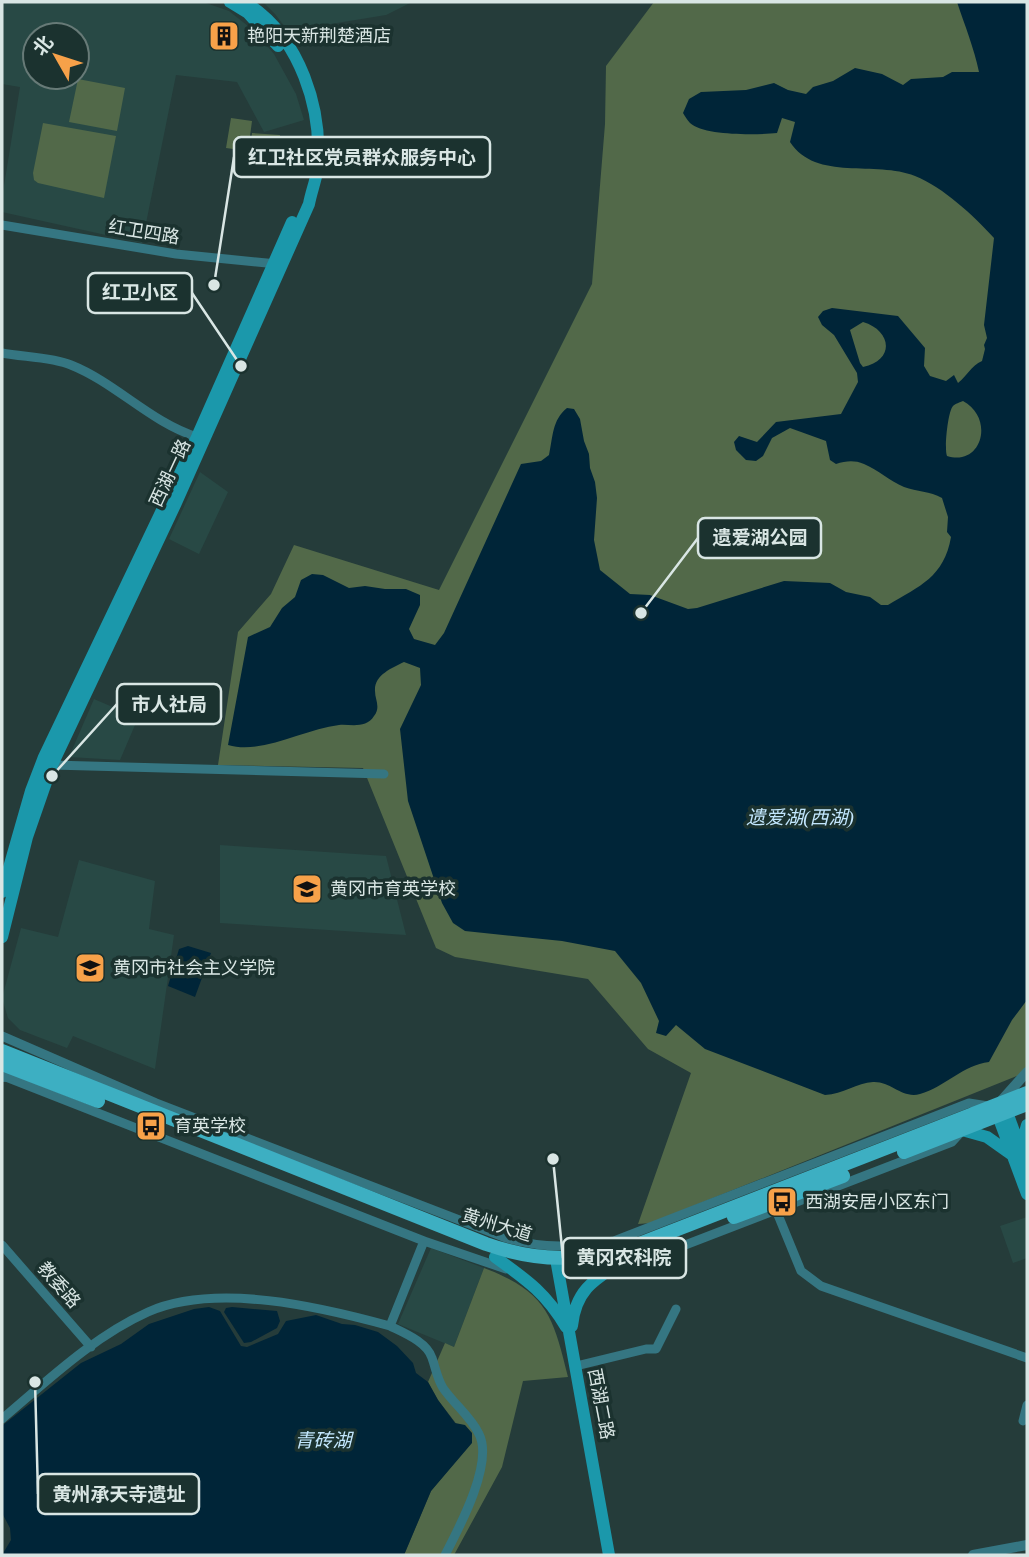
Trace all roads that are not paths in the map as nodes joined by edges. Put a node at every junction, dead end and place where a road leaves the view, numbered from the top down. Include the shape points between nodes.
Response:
1 (230, 2) edge
2 (245, 2) edge
3 (267, 25) junction
4 (2, 225) edge
5 (278, 264) junction
6 (2, 353) edge
7 (197, 437) junction
8 (52, 765) junction
9 (384, 774) dead end
10 (2, 892) edge
11 (2, 937) edge
12 (2, 1036) edge
13 (2, 1042) edge
14 (2, 1051) edge
15 (19, 1058) junction
16 (1027, 1072) edge
17 (3, 1073) edge
18 (1027, 1093) edge
19 (1027, 1104) edge
20 (999, 1110) junction
21 (1027, 1125) edge
22 (962, 1130) junction
23 (1017, 1153) junction
24 (1027, 1168) edge
25 (1027, 1194) edge
26 (776, 1210) junction
27 (424, 1241) junction
28 (2, 1245) edge
29 (631, 1256) junction
30 (495, 1257) junction
31 (557, 1264) junction
32 (517, 1273) junction
33 (599, 1278) junction
34 (676, 1309) dead end
35 (390, 1326) junction
36 (571, 1336) junction
37 (91, 1347) junction
38 (1027, 1358) edge
39 (576, 1366) junction
40 (1027, 1405) edge
41 (2, 1419) edge
42 (1023, 1421) dead end
43 (1027, 1545) edge
44 (445, 1555) edge
45 (609, 1555) edge
46 (973, 1555) edge

1 - 3 main road
2 - 3 main road via 256,8
3 - 5 main road, 西湖一路 via 287,56 308,121 309,171
4 - 5 street, 红卫四路 via 176,254
5 - 7 main road, 西湖一路
5 - 8 main road, 西湖一路 via 175,505
6 - 7 street via 68,363 173,428
7 - 10 main road, 西湖一路 via 44,757
8 - 9 street
8 - 11 main road, 西湖一路 via 27,836
12 - 20 street via 174,1110 506,1238 545,1247 614,1241 969,1103
13 - 15 street
14 - 15 main road, 黄州大道
15 - 31 main road, 黄州大道 via 486,1244
16 - 20 street
17 - 27 street
17 - 30 main road, 黄州大道 via 31,1075
18 - 20 main road, 黄州大道
19 - 20 main road, 黄州大道
20 - 22 main road, 黄州大道
20 - 23 main road
20 - 31 main road, 黄州大道 via 634,1246
21 - 23 main road
22 - 23 main road
22 - 26 street via 952,1142
22 - 29 main road, 黄州大道
23 - 24 main road
23 - 25 main road
26 - 33 street
26 - 38 street via 807,1278
27 - 32 street
27 - 35 street
28 - 37 street, 教委路
29 - 31 main road, 黄州大道 via 602,1263
29 - 33 main road
30 - 31 main road, 黄州大道 via 523,1264
30 - 32 main road
31 - 36 main road, 西湖二路
32 - 36 main road via 551,1303
33 - 36 main road via 578,1299
34 - 39 street via 656,1349
35 - 37 street via 342,1313 219,1297 148,1312
35 - 44 street via 429,1352 437,1377 483,1445 482,1463 463,1519
36 - 39 main road, 西湖二路
37 - 41 street
39 - 45 main road, 西湖二路
40 - 42 street
43 - 46 street

